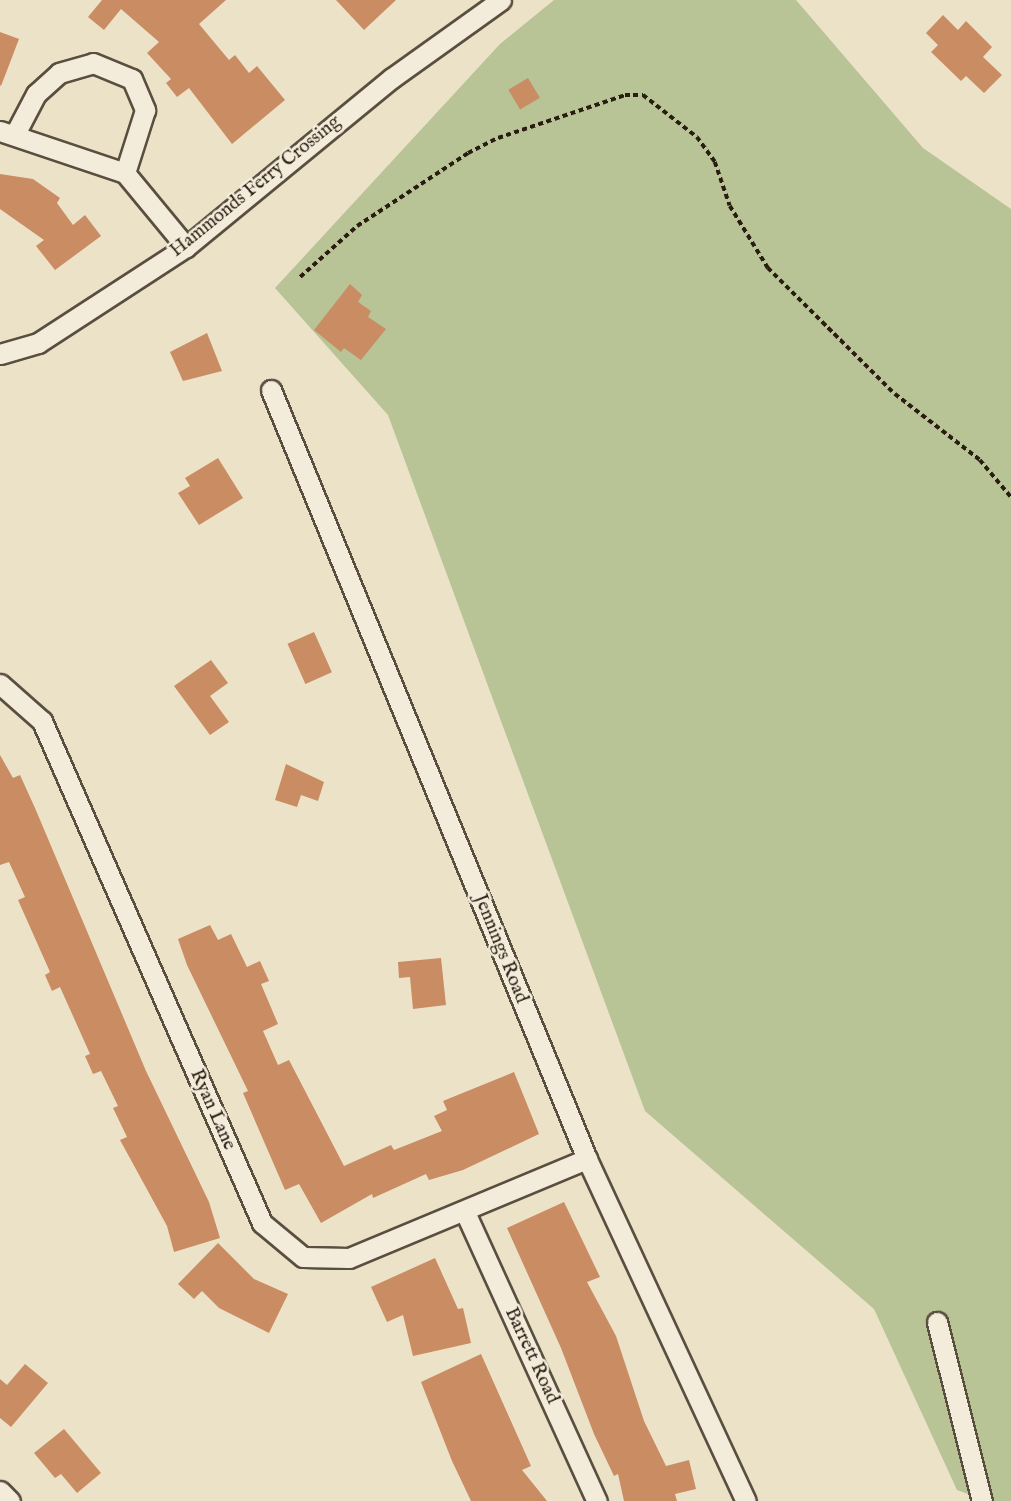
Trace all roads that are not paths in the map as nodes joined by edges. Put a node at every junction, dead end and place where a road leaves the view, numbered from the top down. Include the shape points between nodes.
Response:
1 (501, 0) edge
2 (7, 133) edge
3 (125, 173) junction
4 (186, 247) junction
5 (0, 354) edge
6 (271, 390) dead end
7 (0, 684) edge
8 (587, 1159) junction
9 (465, 1212) junction
10 (937, 1322) dead end
11 (0, 1491) edge
12 (10, 1501) edge
13 (597, 1501) edge
14 (746, 1501) edge
15 (982, 1501) edge

1 - 4 street, Hammonds Ferry Crossing via 392,78
2 - 3 street
2 - 3 street via 59,72 93,63 132,79 145,110
3 - 4 street
4 - 5 street, Hammonds Ferry Crossing via 38,343
6 - 8 street, Jennings Road
7 - 9 street, Ryan Lane via 42,721 262,1223 303,1257 349,1258
8 - 9 street, Ryan Lane
8 - 14 street, Jennings Road
9 - 13 street, Barrett Road
10 - 15 street
11 - 12 street

